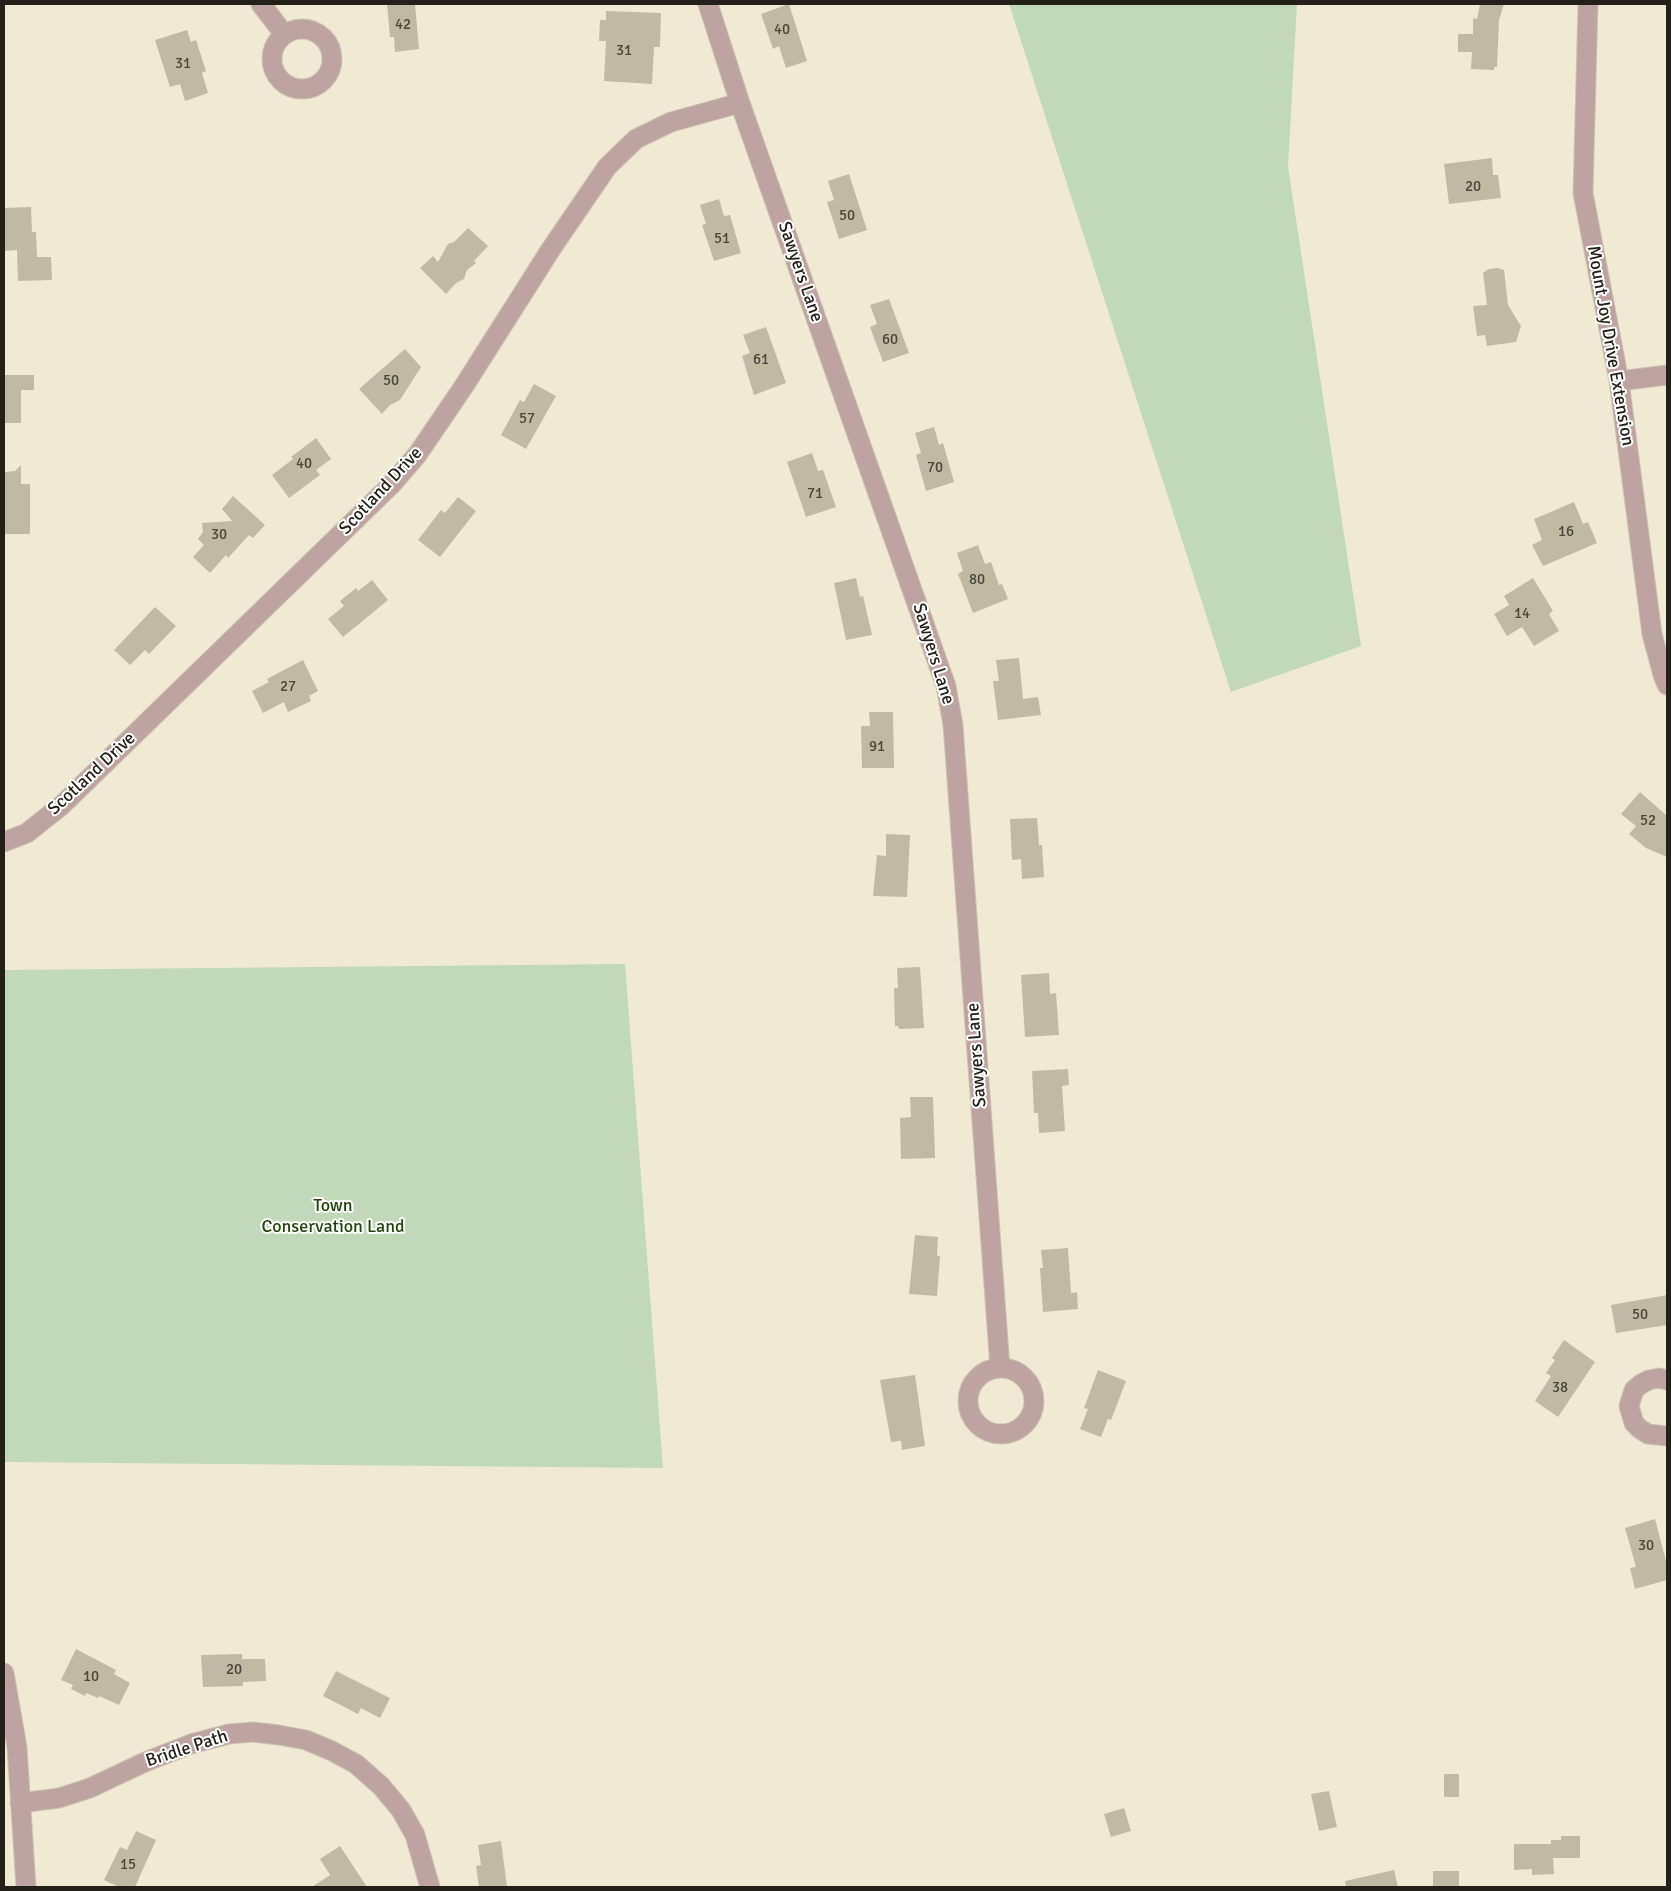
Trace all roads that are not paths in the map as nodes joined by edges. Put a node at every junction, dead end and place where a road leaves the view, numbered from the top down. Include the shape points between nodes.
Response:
1 (261, 4) edge
2 (708, 4) edge
3 (1588, 4) edge
4 (284, 34) dead end
5 (740, 103) junction
6 (1667, 375) edge
7 (1619, 381) junction
8 (1667, 685) edge
9 (4, 842) edge
10 (1000, 1368) dead end
11 (1667, 1380) edge
12 (1667, 1436) edge
13 (4, 1674) edge
14 (20, 1804) junction
15 (26, 1887) edge
16 (430, 1887) edge

1 - 4 street
2 - 5 street, Sawyers Lane
3 - 7 street, Mount Joy Drive Extension via 1583,193
5 - 9 street, Scotland Drive via 671,122 636,139 607,166 418,455 62,805 27,832
5 - 10 street, Sawyers Lane via 946,686 953,725
6 - 7 street
7 - 8 street, Mount Joy Drive Extension via 1652,634
11 - 12 street via 1659,1378 1641,1384 1634,1390 1629,1406 1634,1423 1640,1430
13 - 14 street via 17,1748
14 - 15 street
14 - 16 street, Bridle Path via 59,1798 90,1788 145,1762 219,1736 253,1732 306,1740 356,1764 381,1786 401,1810 415,1835

